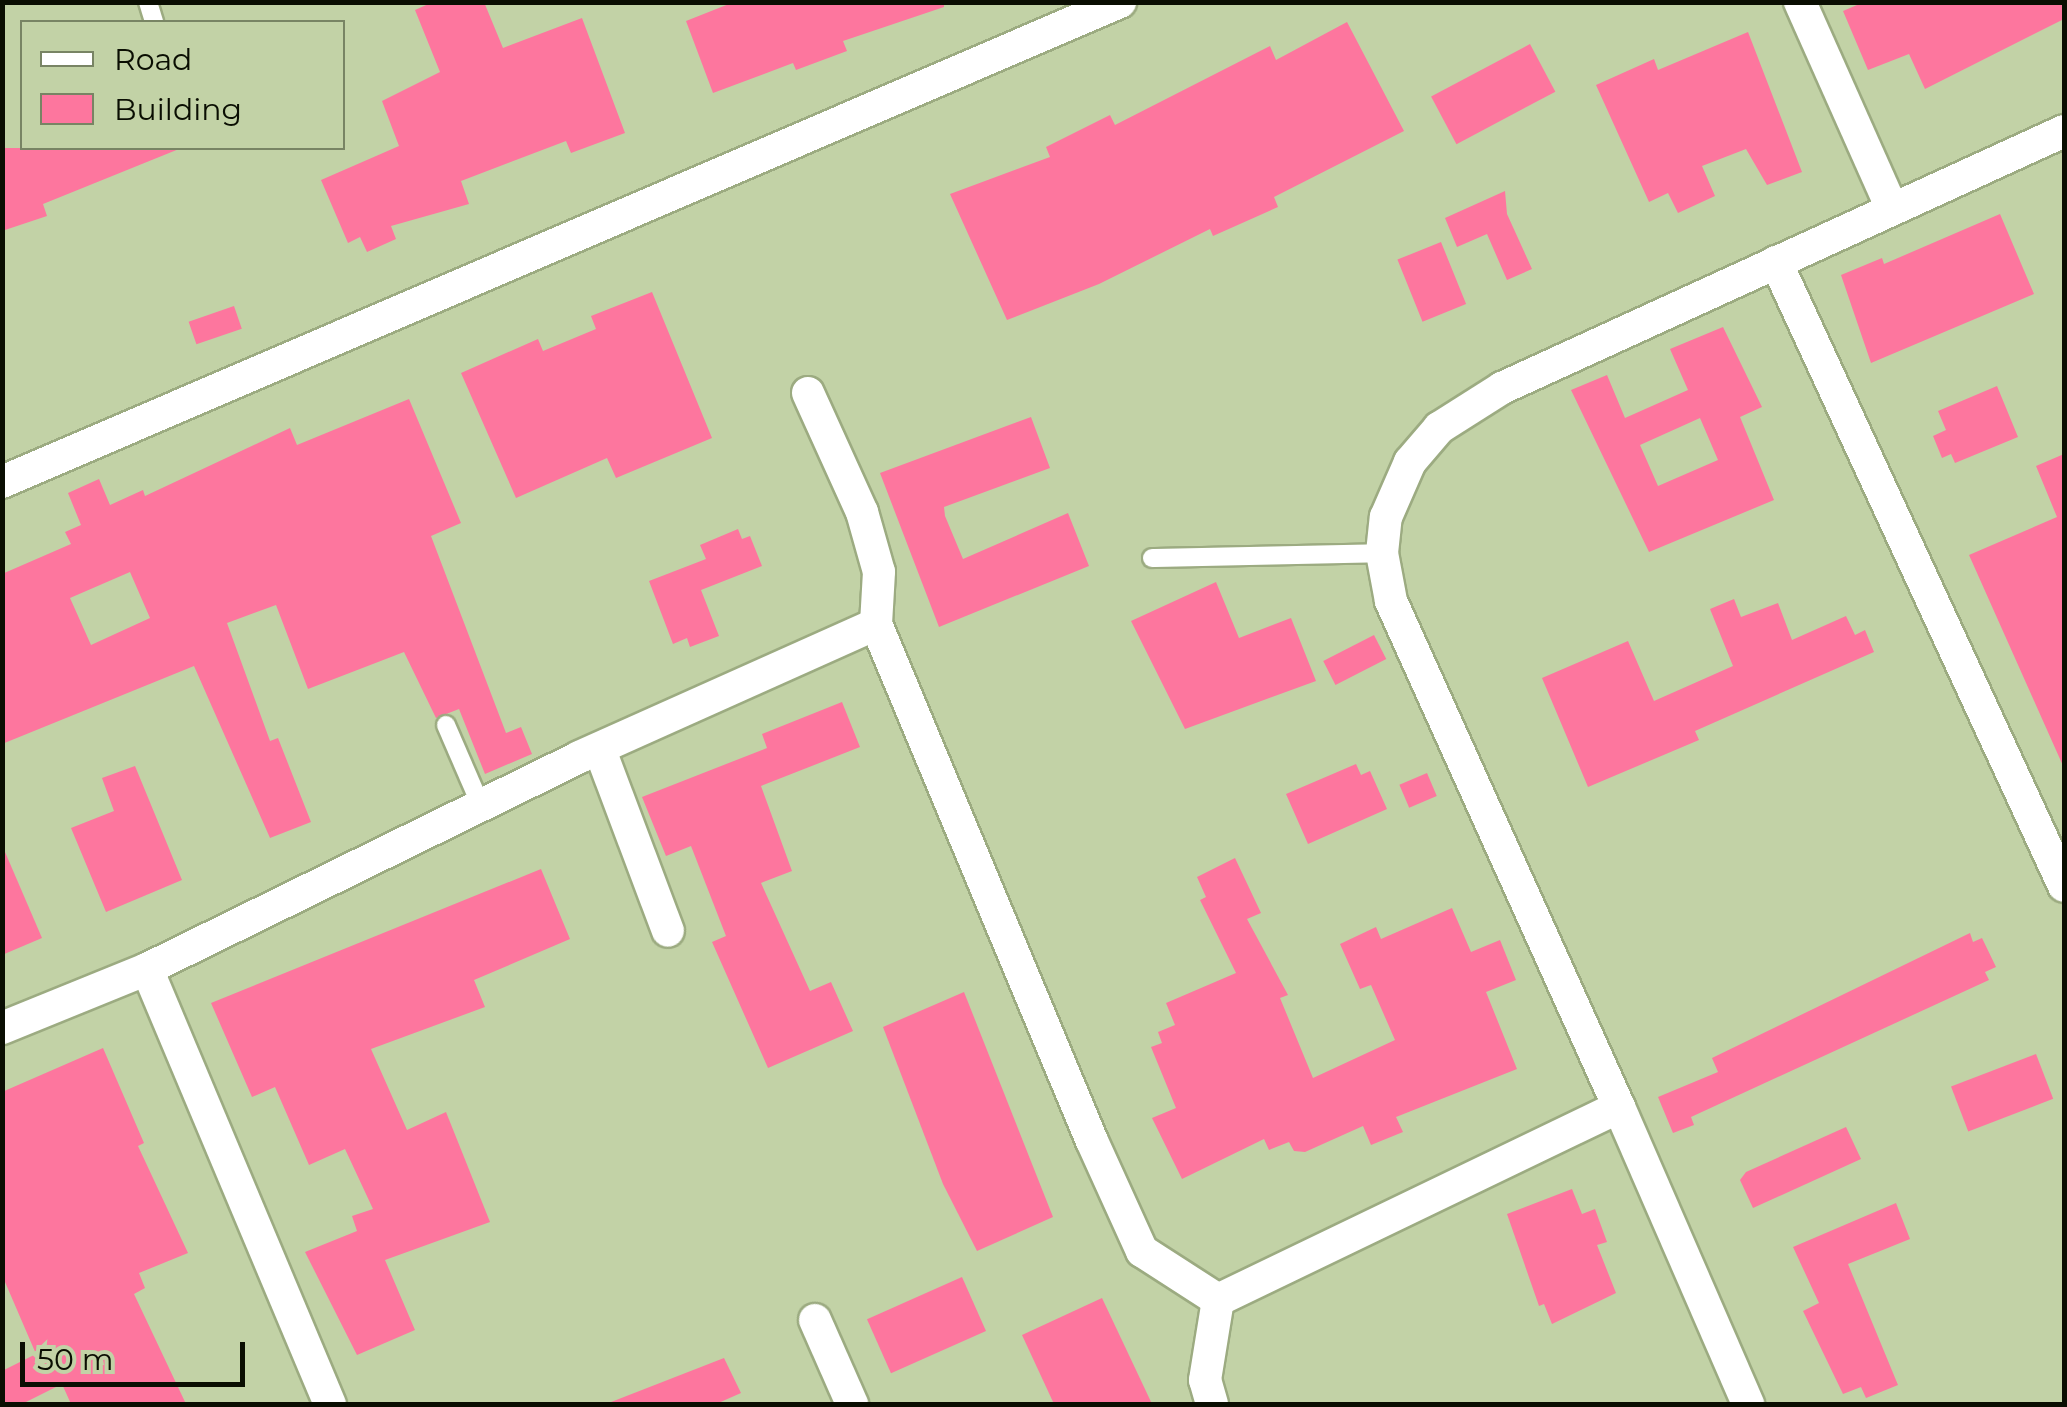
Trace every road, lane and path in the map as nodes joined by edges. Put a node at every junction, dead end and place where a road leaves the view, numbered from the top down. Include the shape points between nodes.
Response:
1 (1120, 2) edge
2 (1800, 2) edge
3 (2064, 131) edge
4 (1891, 206) junction
5 (1776, 262) junction
6 (808, 393) dead end
7 (2, 482) edge
8 (1382, 553) junction
9 (1152, 558) dead end
10 (876, 624) junction
11 (446, 725) dead end
12 (600, 750) junction
13 (481, 806) junction
14 (2064, 886) edge
15 (668, 931) dead end
16 (147, 969) junction
17 (2, 1028) edge
18 (1619, 1107) junction
19 (1218, 1300) junction
20 (814, 1320) dead end
21 (330, 1404) edge
22 (852, 1404) edge
23 (1212, 1404) edge
24 (1748, 1404) edge

1 - 7 street
2 - 4 street
3 - 4 street
4 - 5 street
5 - 8 street via 1502,388 1439,428 1402,480 1386,517
5 - 14 street
6 - 10 street via 862,512 878,572
8 - 9 lane
8 - 18 street via 1391,601
10 - 12 street
10 - 19 street via 1142,1251
11 - 13 lane
12 - 13 street
12 - 15 street
13 - 16 street
16 - 17 street
16 - 21 street
18 - 19 street
18 - 24 street
19 - 23 street via 1204,1380
20 - 22 street

